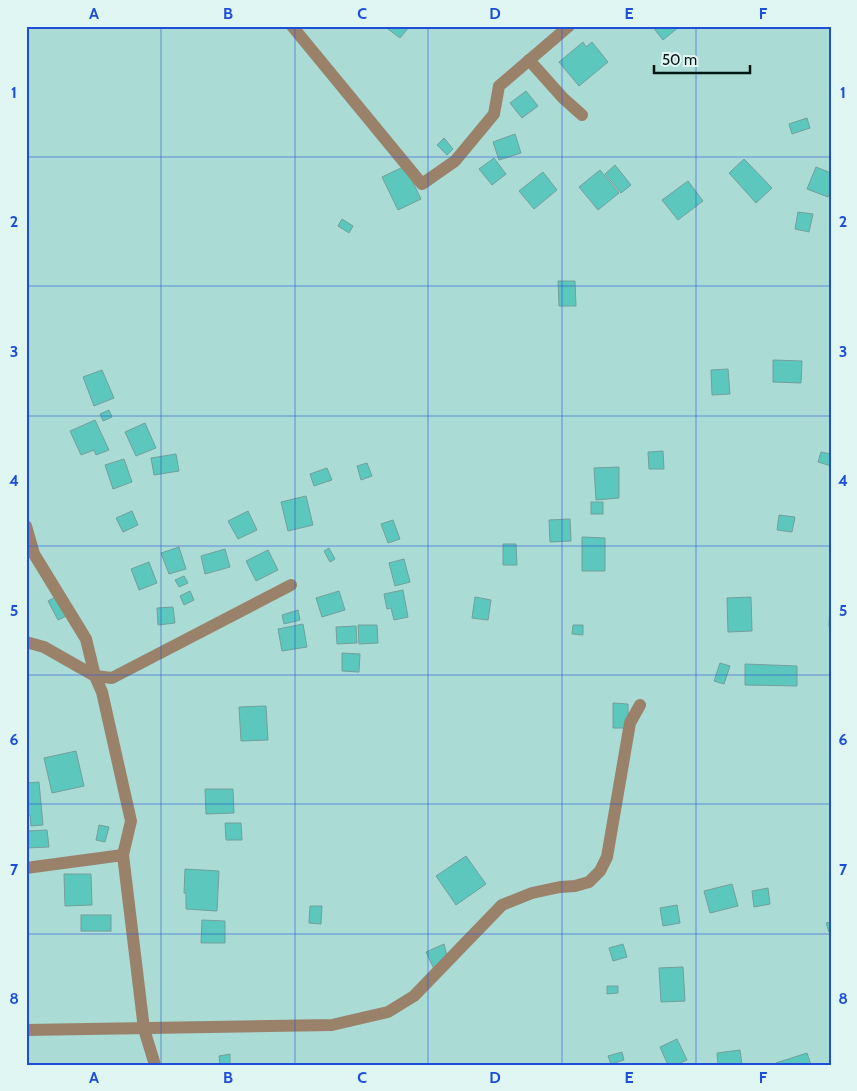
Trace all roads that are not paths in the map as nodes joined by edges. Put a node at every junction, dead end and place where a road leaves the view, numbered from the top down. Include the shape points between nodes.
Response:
1 (292, 26) edge
2 (569, 26) edge
3 (529, 60) junction
4 (582, 115) dead end
5 (26, 526) edge
6 (291, 585) dead end
7 (26, 642) edge
8 (95, 676) junction
9 (640, 705) dead end
10 (123, 855) junction
11 (26, 868) edge
12 (144, 1029) junction
13 (26, 1030) edge
14 (155, 1065) edge

1 - 3 street via 422,184 455,161 494,114 499,86
2 - 3 street
3 - 4 street
5 - 8 street via 34,554 86,639
6 - 8 street via 112,678
7 - 8 street via 44,647
8 - 10 street via 102,692 131,821
9 - 12 street via 630,723 607,857 589,882 532,893 502,905 414,996 388,1012 332,1026
10 - 11 street
10 - 12 street
12 - 13 street
12 - 14 street

